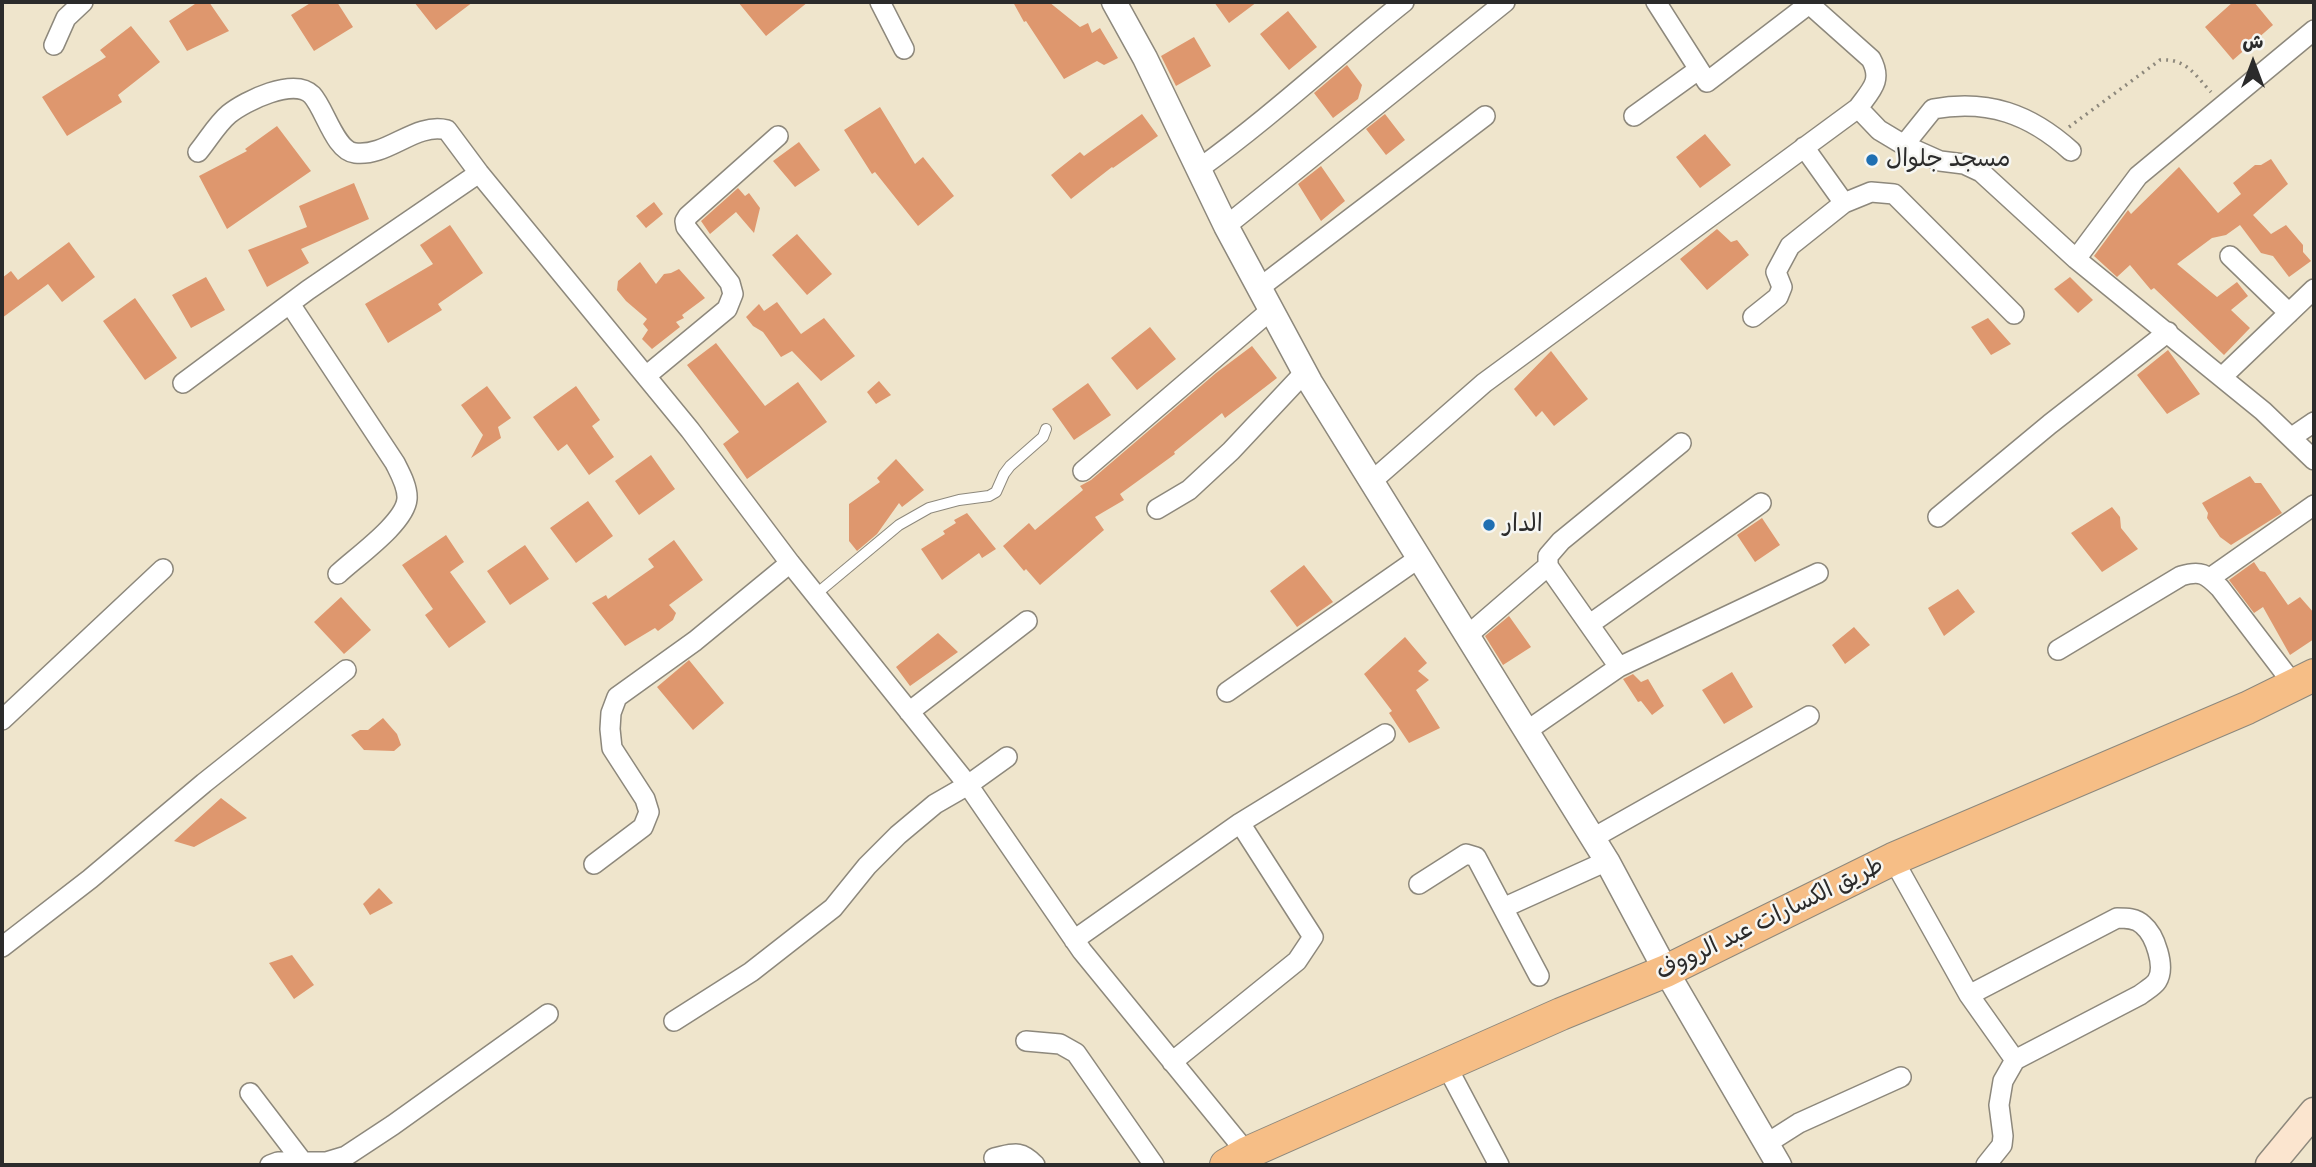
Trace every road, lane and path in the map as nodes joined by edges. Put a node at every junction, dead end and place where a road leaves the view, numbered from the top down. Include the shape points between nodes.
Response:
1 (83, 2) edge
2 (880, 2) edge
3 (1115, 2) edge
4 (1404, 2) edge
5 (1505, 2) edge
6 (1656, 2) edge
7 (1808, 3) edge
8 (2314, 30) edge
9 (54, 46) dead end
10 (904, 49) dead end
11 (1698, 70) junction
12 (2224, 105) junction
13 (1858, 108) junction
14 (1485, 117) dead end
15 (1634, 117) dead end
16 (778, 136) dead end
17 (2056, 137) junction
18 (1904, 145) junction
19 (1804, 147) junction
20 (2071, 150) dead end
21 (198, 152) dead end
22 (1199, 168) junction
23 (479, 173) junction
24 (1844, 203) junction
25 (1226, 226) junction
26 (2230, 256) dead end
27 (2076, 259) junction
28 (1259, 288) junction
29 (2314, 289) edge
30 (290, 304) junction
31 (1271, 310) junction
32 (2289, 313) junction
33 (2014, 314) dead end
34 (1753, 317) dead end
35 (2168, 332) junction
36 (1305, 372) junction
37 (646, 376) junction
38 (2222, 377) junction
39 (183, 383) dead end
40 (2314, 422) edge
41 (1046, 429) dead end
42 (2292, 437) junction
43 (1681, 443) dead end
44 (2314, 460) edge
45 (1083, 471) dead end
46 (1373, 481) junction
47 (1761, 503) dead end
48 (2314, 505) edge
49 (1157, 509) dead end
50 (1938, 517) dead end
51 (1419, 558) junction
52 (790, 563) junction
53 (1548, 566) junction
54 (163, 569) dead end
55 (1818, 573) dead end
56 (338, 574) dead end
57 (2210, 578) junction
58 (815, 595) junction
59 (1027, 621) dead end
60 (1590, 624) junction
61 (1468, 635) junction
62 (2058, 650) dead end
63 (1619, 667) junction
64 (346, 670) dead end
65 (2304, 680) edge
66 (1227, 692) dead end
67 (909, 712) junction
68 (1809, 716) dead end
69 (2, 720) edge
70 (1528, 730) junction
71 (1385, 734) dead end
72 (1007, 757) dead end
73 (968, 785) junction
74 (1240, 823) junction
75 (1593, 838) junction
76 (1893, 859) junction
77 (1607, 861) junction
78 (594, 864) dead end
79 (1419, 884) dead end
80 (1503, 908) junction
81 (1074, 940) junction
82 (2, 947) edge
83 (1666, 971) junction
84 (1539, 976) dead end
85 (1969, 995) junction
86 (548, 1014) dead end
87 (674, 1021) dead end
88 (1026, 1041) dead end
89 (2015, 1060) junction
90 (1172, 1062) junction
91 (1446, 1065) junction
92 (1901, 1077) dead end
93 (250, 1093) dead end
94 (2314, 1112) edge
95 (1766, 1144) junction
96 (994, 1158) dead end
97 (302, 1161) junction
98 (1232, 1162) edge
99 (270, 1165) edge
100 (1035, 1165) edge
101 (1154, 1165) edge
102 (1499, 1165) edge
103 (1779, 1165) edge
104 (1986, 1165) edge
105 (2270, 1165) edge

1 - 9 street via 66,18
2 - 10 street
3 - 22 street
4 - 22 street via 1282,106
5 - 25 street
6 - 11 street
7 - 11 street via 1707,82
7 - 13 street via 1871,59 1876,69 1876,83
8 - 12 street
11 - 15 street
12 - 17 path via 2183,63 2160,60
12 - 27 street via 2138,176
13 - 18 street via 1879,130
13 - 19 street
14 - 28 street
16 - 37 street via 685,221 730,283 733,294 727,309
17 - 18 street via 2014,114 1958,105 1933,109
17 - 20 street
18 - 27 street via 1981,172
19 - 24 street
19 - 46 street via 1484,383
21 - 23 street via 227,115 253,99 303,88 351,153 366,154 438,128 447,130
22 - 25 street
23 - 30 street
23 - 37 street
24 - 33 street via 1871,192 1894,194
24 - 34 street via 1790,246 1776,272 1782,287 1778,297
25 - 28 street
26 - 32 street
27 - 35 street
28 - 31 street
29 - 32 street
30 - 39 street
30 - 56 street via 395,463 407,498 400,517
31 - 36 street
31 - 45 street
32 - 38 street
35 - 38 street
35 - 50 street
36 - 46 street
36 - 49 street via 1215,467
37 - 52 street
38 - 42 street
40 - 42 street
41 - 58 lane via 1003,474 996,492 929,508 899,525
42 - 44 street
43 - 53 street via 1561,541 1548,556
46 - 51 street
47 - 60 street
48 - 57 street
51 - 61 street
51 - 66 street
52 - 58 street
52 - 78 street via 617,697 611,713 612,748 649,812 643,827
53 - 60 street
53 - 61 street
54 - 69 street
55 - 63 street
57 - 62 street via 2195,572 2182,576
57 - 65 street
58 - 67 street
59 - 67 street
60 - 63 street
61 - 70 street
63 - 70 street
64 - 82 street
65 - 76 main road, طريق الكسارات عبد الرووف
67 - 73 street
68 - 75 street
70 - 75 street
71 - 74 street
72 - 73 street
73 - 81 street
73 - 87 street via 935,804 898,835 833,908 751,972
74 - 81 street
74 - 90 street via 1313,937 1297,961
75 - 77 street
76 - 83 main road, طريق الكسارات عبد الرووف
76 - 85 street
77 - 80 street
77 - 83 street
79 - 80 street via 1471,854
80 - 84 street
81 - 90 street
83 - 91 main road, طريق الكسارات عبد الرووف
83 - 95 street
85 - 89 street
85 - 89 street via 2117,918 2144,925 2158,948 2157,981 2140,995
86 - 97 street via 346,1156 326,1162
88 - 101 street via 1060,1044 1076,1054
89 - 104 street via 2003,1081 1999,1105 2002,1145
90 - 98 street
91 - 98 main road, طريق الكسارات عبد الرووف
91 - 102 street
92 - 95 street via 1799,1123
93 - 97 street
94 - 105 main road
95 - 103 street
96 - 100 street via 1017,1153
97 - 99 street

